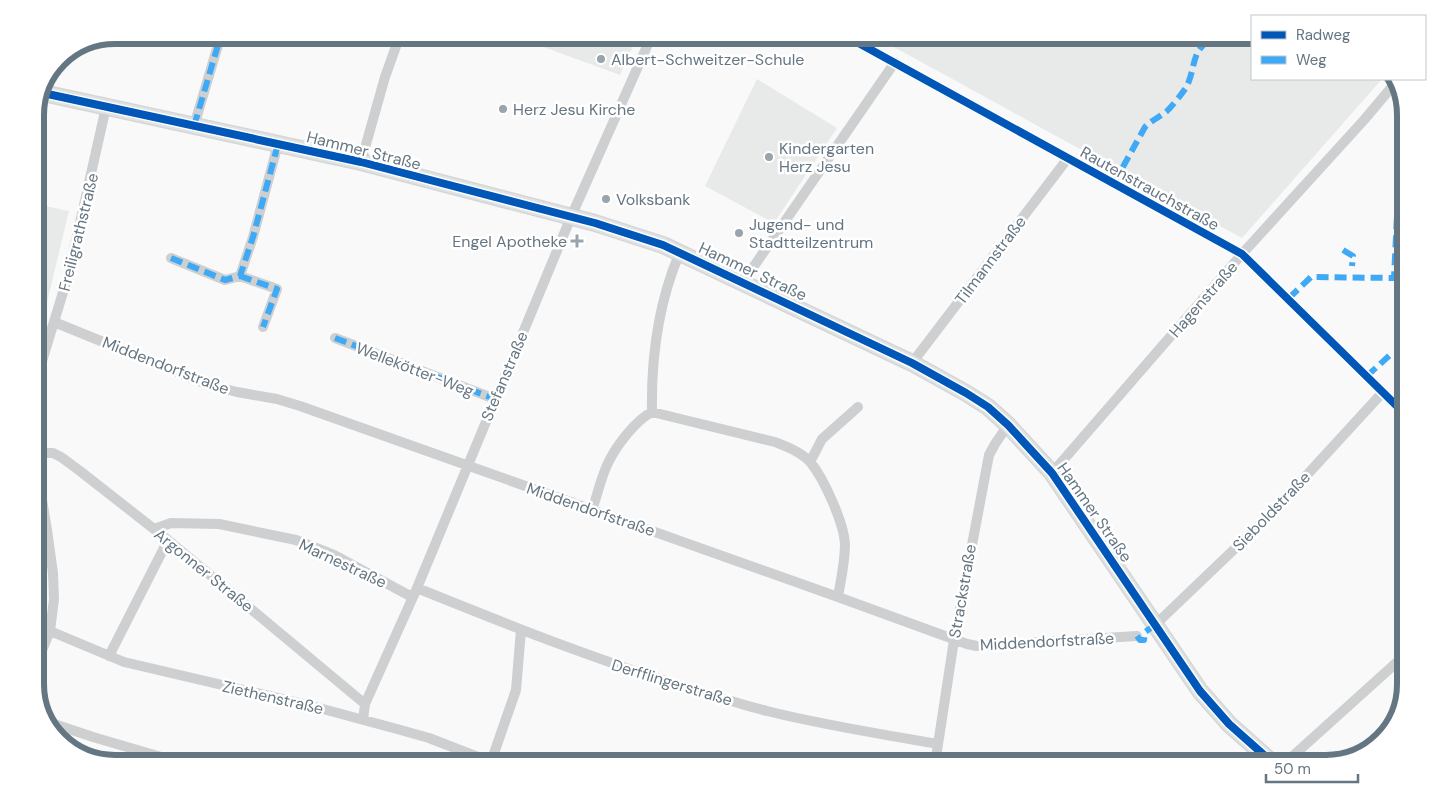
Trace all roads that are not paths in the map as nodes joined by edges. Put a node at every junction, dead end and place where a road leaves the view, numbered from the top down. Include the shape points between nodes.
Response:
1 (218, 44) edge
2 (397, 44) edge
3 (648, 44) edge
4 (861, 44) edge
5 (895, 62) junction
6 (1391, 87) edge
7 (47, 94) edge
8 (106, 107) junction
9 (194, 126) junction
10 (278, 144) junction
11 (1068, 158) junction
12 (361, 162) junction
13 (572, 217) junction
14 (680, 252) junction
15 (1242, 254) junction
16 (172, 258) dead end
17 (240, 276) junction
18 (743, 282) junction
19 (54, 322) junction
20 (263, 327) dead end
21 (335, 338) dead end
22 (44, 355) edge
23 (912, 363) junction
24 (1383, 392) junction
25 (495, 399) junction
26 (1397, 406) edge
27 (858, 407) dead end
28 (652, 412) junction
29 (1008, 425) junction
30 (44, 453) edge
31 (810, 462) junction
32 (467, 466) junction
33 (1052, 473) junction
34 (592, 510) junction
35 (44, 514) edge
36 (154, 529) junction
37 (168, 540) junction
38 (414, 592) junction
39 (838, 597) junction
40 (1155, 625) junction
41 (521, 630) junction
42 (50, 631) junction
43 (1137, 636) dead end
44 (954, 640) junction
45 (44, 645) edge
46 (109, 656) junction
47 (1397, 662) edge
48 (365, 704) junction
49 (362, 720) junction
50 (57, 725) edge
51 (938, 744) junction
52 (153, 755) edge
53 (473, 755) edge
54 (496, 755) edge
55 (936, 755) edge
56 (1253, 755) edge
57 (1294, 755) edge

1 - 9 street
2 - 12 street
3 - 13 street, Stefanstraße
4 - 5 street, Rautenstrauchstraße
5 - 11 street, Rautenstrauchstraße
5 - 18 street
6 - 15 street, Hagenstraße
7 - 8 main road, Hammer Straße
8 - 9 main road, Hammer Straße
8 - 19 street, Freiligrathstraße via 68,276
9 - 10 main road, Hammer Straße
10 - 12 main road, Hammer Straße
10 - 17 street
11 - 15 street, Rautenstrauchstraße
11 - 23 street, Tilmannstraße
12 - 13 main road, Hammer Straße
13 - 14 main road, Hammer Straße
13 - 25 street, Stefanstraße
14 - 18 main road, Hammer Straße
14 - 28 street via 668,283 656,334
15 - 24 street, Rautenstrauchstraße
15 - 33 street, Hagenstraße
16 - 17 street via 225,280
17 - 20 street via 277,289
18 - 23 main road, Hammer Straße
19 - 22 street, Freiligrathstraße
19 - 32 street, Middendorfstraße via 209,385 300,406
21 - 25 street, Wellekötter-Weg
23 - 29 main road, Hammer Straße via 988,407
24 - 26 street, Rautenstrauchstraße
24 - 40 street, Sieboldstraße via 1272,513
25 - 32 street, Stefanstraße
27 - 31 street via 822,439
28 - 31 street via 775,442
28 - 34 street via 632,428 609,462
29 - 33 main road, Hammer Straße
29 - 44 street, Strackstraße via 989,455
30 - 36 street, Argonner Straße via 61,457
31 - 39 street via 832,498 845,542
32 - 34 street, Middendorfstraße
32 - 38 street, Stefanstraße
33 - 40 main road, Hammer Straße
34 - 39 street, Middendorfstraße
35 - 42 street via 53,573
36 - 37 street, Argonner Straße
36 - 38 street, Marnestraße via 171,523 219,524 296,540
37 - 46 street
37 - 48 street, Argonner Straße
38 - 41 street, Derfflingerstraße
38 - 48 street, Stefanstraße
39 - 44 street, Middendorfstraße
40 - 56 main road, Hammer Straße via 1210,703
41 - 51 street, Derfflingerstraße via 614,664 765,710 853,730
41 - 54 street via 516,690
42 - 45 street
42 - 46 street, Ziethenstraße
43 - 44 street, Middendorfstraße via 977,646
44 - 51 street, Strackstraße
46 - 49 street, Ziethenstraße
47 - 57 street
48 - 49 street, Stefanstraße
49 - 53 street, Ziethenstraße via 429,738
50 - 52 street
51 - 55 street, Strackstraße

